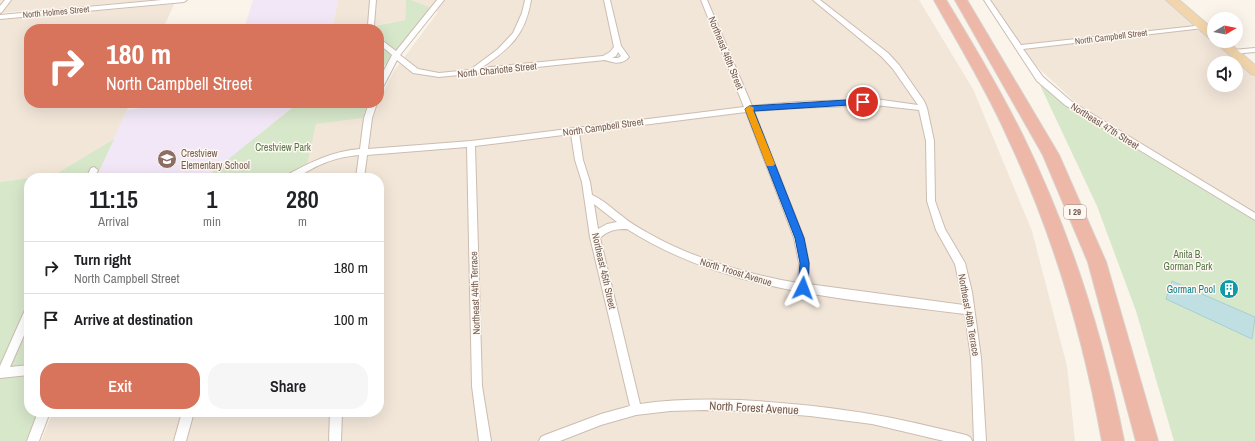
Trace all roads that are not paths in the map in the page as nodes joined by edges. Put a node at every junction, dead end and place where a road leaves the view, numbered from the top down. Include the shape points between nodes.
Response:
1 (8, 0) edge
2 (102, 0) edge
3 (184, 0) edge
4 (373, 0) edge
5 (441, 0) edge
6 (528, 0) edge
7 (607, 0) edge
8 (704, 0) edge
9 (819, 0) edge
10 (940, 0) edge
11 (960, 0) edge
12 (987, 0) edge
13 (1172, 0) edge
14 (1184, 0) edge
15 (97, 9) junction
16 (0, 11) edge
17 (0, 18) edge
18 (371, 24) edge
19 (1207, 25) edge
20 (1207, 25) edge
21 (1207, 26) edge
22 (384, 44) edge
23 (1019, 47) junction
24 (1241, 48) edge
25 (615, 50) junction
26 (396, 55) junction
27 (496, 55) junction
28 (605, 58) junction
29 (1255, 60) edge
30 (505, 70) junction
31 (1255, 71) edge
32 (471, 72) junction
33 (384, 78) edge
34 (371, 108) edge
35 (922, 108) junction
36 (749, 109) junction
37 (575, 131) junction
38 (470, 144) junction
39 (363, 151) junction
40 (297, 173) edge
41 (361, 173) edge
42 (589, 197) junction
43 (1255, 217) edge
44 (629, 226) junction
45 (595, 237) junction
46 (803, 288) junction
47 (970, 310) junction
48 (24, 324) edge
49 (24, 371) edge
50 (1, 373) edge
51 (636, 410) junction
52 (42, 417) edge
53 (187, 417) edge
54 (336, 417) edge
55 (33, 441) edge
56 (180, 441) edge
57 (335, 441) edge
58 (485, 441) edge
59 (545, 441) edge
60 (966, 441) edge
61 (980, 441) edge
62 (1113, 441) edge
63 (1147, 441) edge

1 - 16 street
2 - 15 street
3 - 15 street, North Holmes Street
4 - 18 street
5 - 26 street
6 - 27 street via 525,17 518,32
7 - 25 street
8 - 36 street, Northeast 46th Street
9 - 35 street, Northeast 46th Terrace via 885,55 896,67
10 - 62 highway, I 29 via 994,94 1066,255 1093,345
11 - 63 highway, I 29 via 1051,155 1097,262
12 - 23 street, Northeast 47th Street
13 - 19 main road
14 - 20 main road
15 - 17 street, North Holmes Street
21 - 23 street, North Campbell Street
22 - 26 street, North Charlotte Street
23 - 43 street, Northeast 47th Street via 1040,79 1068,103
24 - 29 main road
24 - 31 main road
25 - 28 street, North Charlotte Street
25 - 28 street, North Charlotte Street via 625,54 624,59
26 - 32 street, North Charlotte Street via 424,73 439,75
26 - 33 street
27 - 30 street via 497,64
27 - 32 street
28 - 30 street, North Charlotte Street
30 - 32 street, North Charlotte Street
34 - 39 street
35 - 36 street, North Campbell Street via 875,102
35 - 47 street, Northeast 46th Terrace via 930,141 931,201 941,230 960,264
36 - 37 street, North Campbell Street
36 - 46 street, Northeast 46th Street via 799,238 804,263
37 - 38 street, North Campbell Street
37 - 42 street, Northeast 45th Street via 579,160
38 - 39 street, North Campbell Street
38 - 58 street, Northeast 44th Terrace via 477,386
39 - 40 street, North Campbell Street via 320,161
39 - 41 street
42 - 44 street, North Troost Avenue via 601,203
42 - 45 street, Northeast 45th Street
44 - 45 street via 612,226
44 - 46 street, North Troost Avenue via 671,249 715,267 773,283
45 - 51 street, Northeast 45th Street
46 - 47 street, North Troost Avenue
47 - 61 street, Northeast 46th Terrace via 976,358
48 - 50 street
49 - 50 street
51 - 59 street, North Forest Avenue
51 - 60 street, North Forest Avenue via 687,404 798,410 892,423
52 - 55 street
53 - 56 street
54 - 57 street

